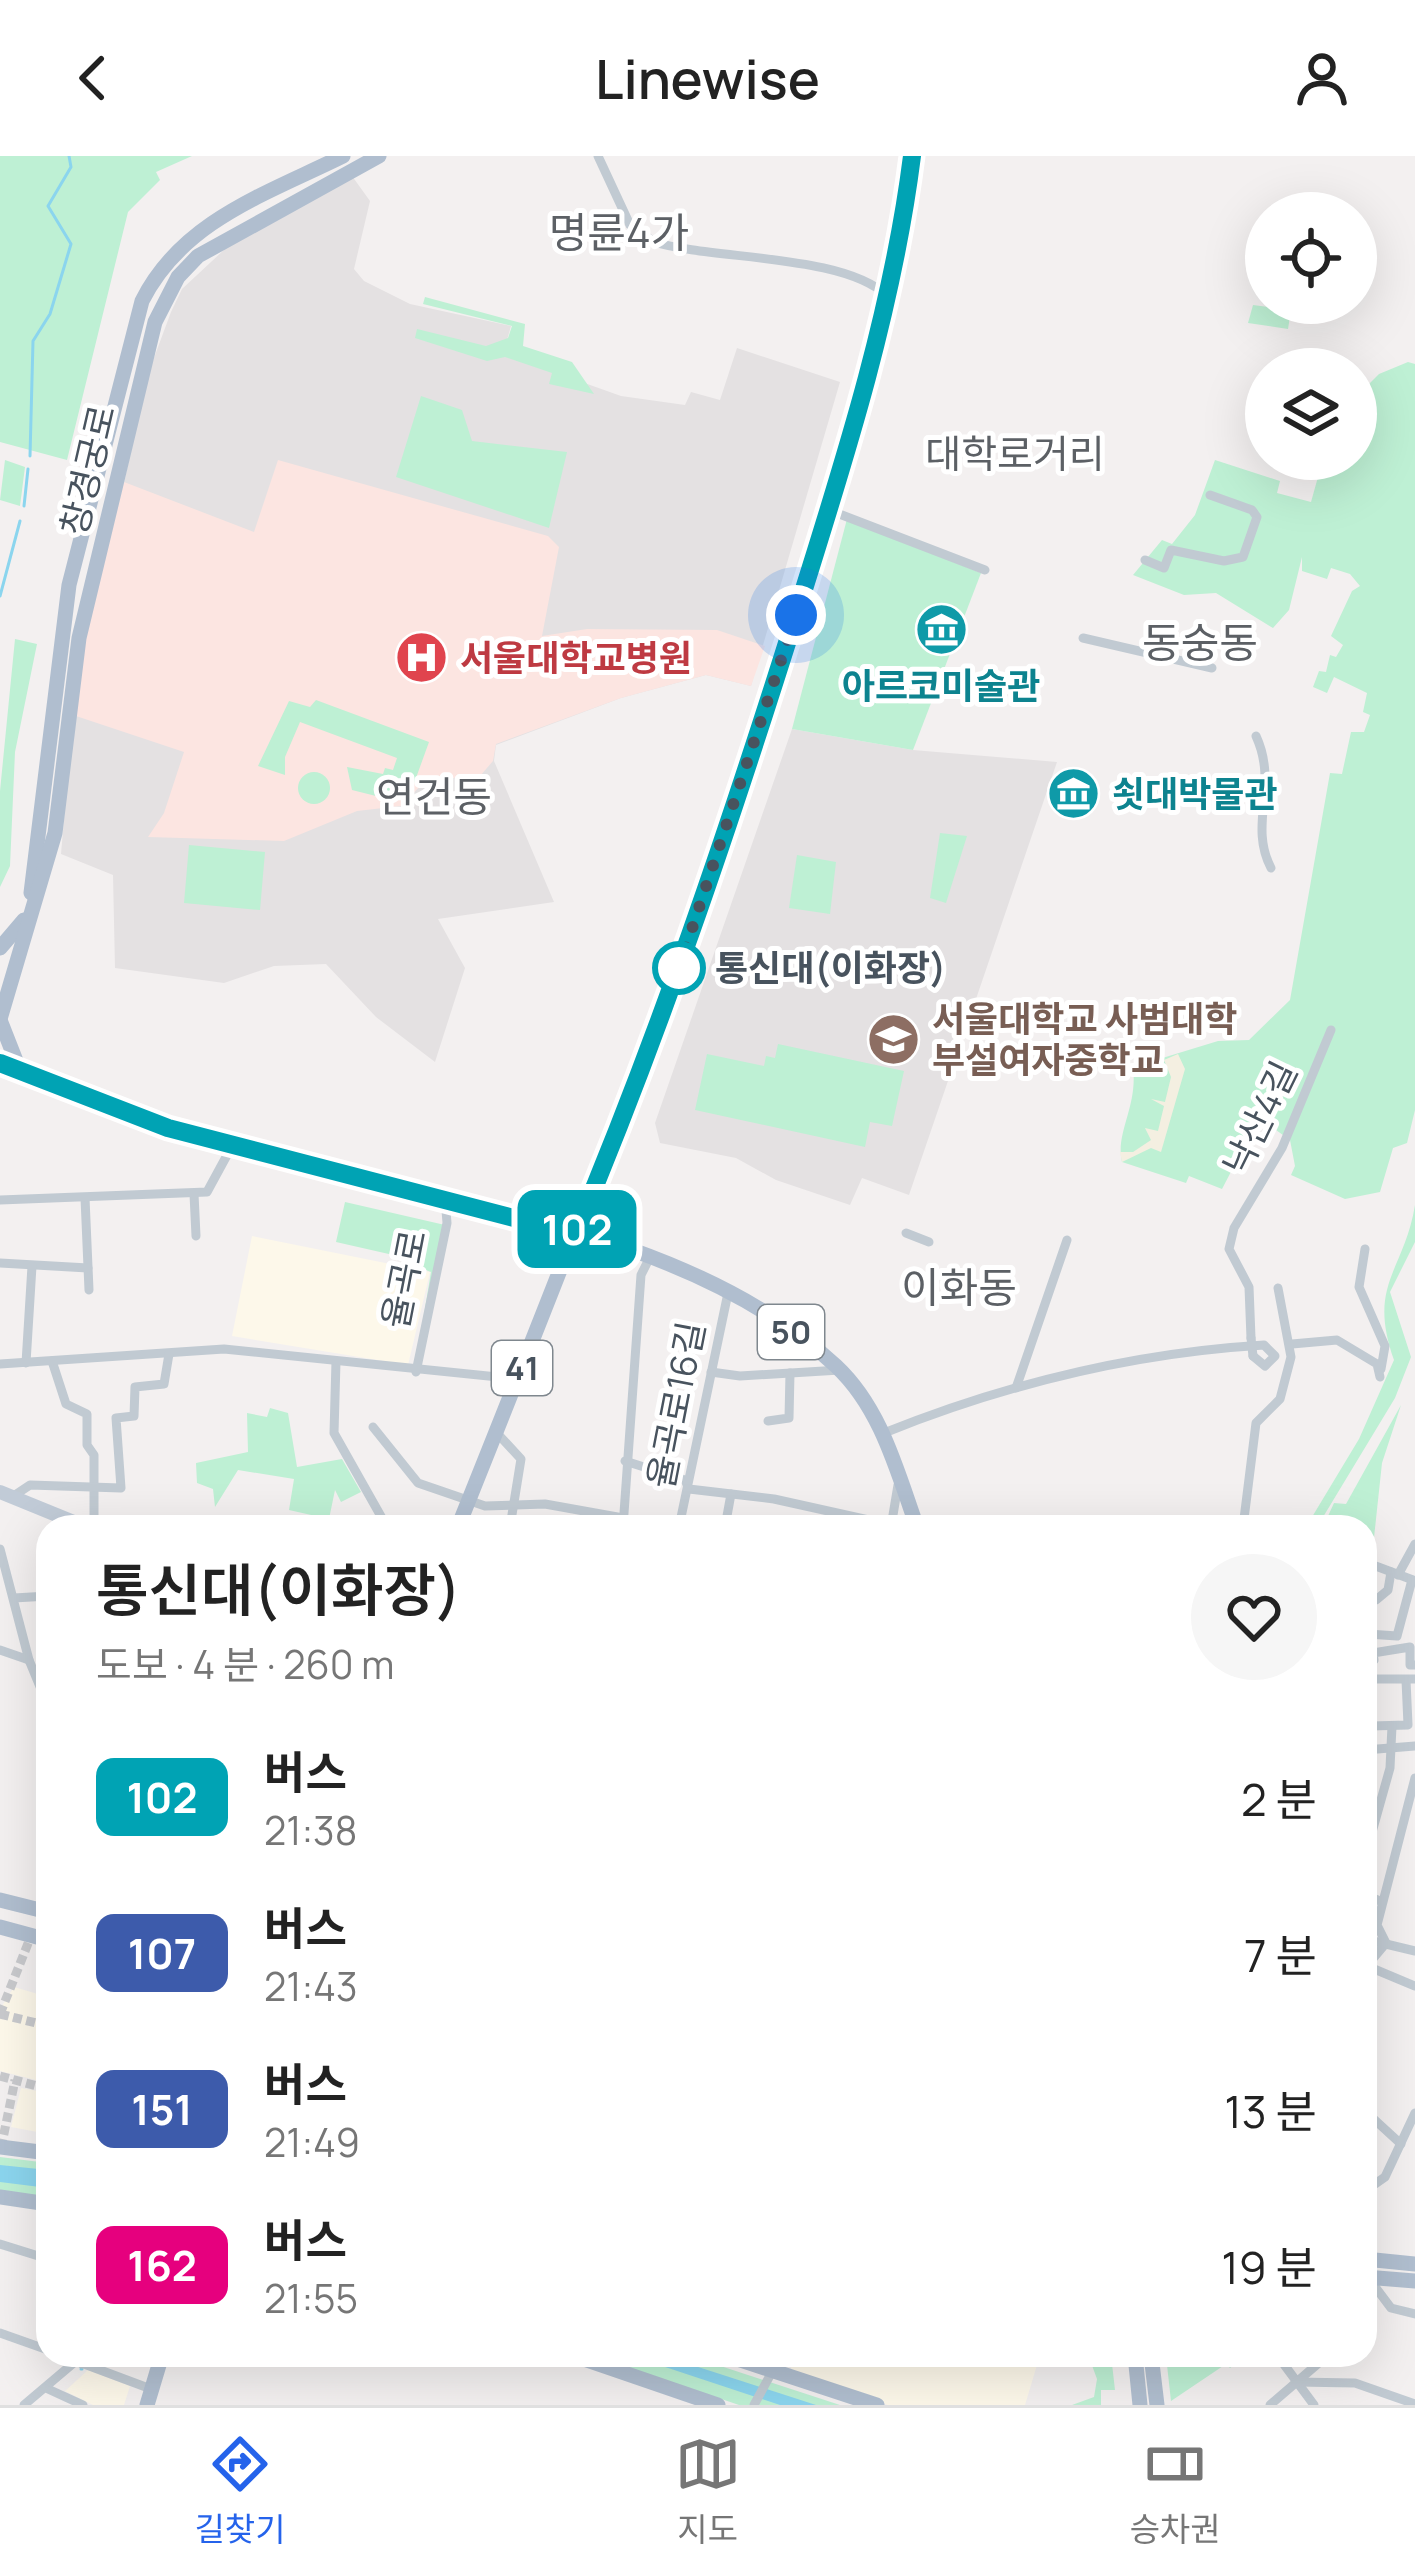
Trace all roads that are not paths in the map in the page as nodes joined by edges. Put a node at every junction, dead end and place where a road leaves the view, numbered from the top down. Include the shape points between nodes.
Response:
1 (343, 156) edge
2 (379, 156) edge
3 (598, 156) edge
4 (913, 156) edge
5 (888, 296) junction
6 (1210, 495) dead end
7 (829, 510) junction
8 (1145, 560) dead end
9 (985, 570) dead end
10 (1083, 638) dead end
11 (1212, 668) dead end
12 (1256, 736) dead end
13 (1271, 868) dead end
14 (30, 914) junction
15 (0, 948) edge
16 (0, 1019) edge
17 (1330, 1030) dead end
18 (0, 1063) edge
19 (20, 1071) junction
20 (232, 1146) junction
21 (194, 1194) junction
22 (85, 1198) junction
23 (445, 1198) junction
24 (0, 1200) edge
25 (906, 1233) dead end
26 (575, 1234) junction
27 (196, 1236) dead end
28 (1067, 1240) dead end
29 (929, 1242) dead end
30 (1365, 1249) dead end
31 (649, 1259) junction
32 (0, 1263) edge
33 (32, 1266) junction
34 (88, 1268) junction
35 (1278, 1288) dead end
36 (88, 1290) dead end
37 (728, 1293) junction
38 (1384, 1332) dead end
39 (1292, 1344) junction
40 (1385, 1346) junction
41 (169, 1354) junction
42 (52, 1361) junction
43 (336, 1361) junction
44 (26, 1363) junction
45 (0, 1364) edge
46 (840, 1370) junction
47 (416, 1372) junction
48 (711, 1372) junction
49 (790, 1373) junction
50 (518, 1378) junction
51 (1016, 1388) junction
52 (768, 1421) dead end
53 (373, 1427) dead end
54 (496, 1432) junction
55 (884, 1433) junction
56 (625, 1461) junction
57 (900, 1478) junction
58 (94, 1489) junction
59 (689, 1489) junction
60 (6, 1494) edge
61 (731, 1494) junction
62 (469, 1501) junction
63 (517, 1505) junction
64 (59, 1515) edge
65 (91, 1515) edge
66 (380, 1515) edge
67 (463, 1515) edge
68 (514, 1515) edge
69 (579, 1515) edge
70 (623, 1515) edge
71 (682, 1515) edge
72 (727, 1515) edge
73 (836, 1515) edge
74 (893, 1515) edge
75 (913, 1515) edge
76 (1246, 1515) edge
77 (0, 1549) edge
78 (1413, 1549) edge
79 (1377, 1567) edge
80 (1394, 1574) junction
81 (4, 1576) edge
82 (1414, 1581) edge
83 (36, 1597) edge
84 (14, 1598) junction
85 (1377, 1599) edge
86 (1377, 1635) edge
87 (0, 1650) edge
88 (1377, 1652) edge
89 (29, 1660) junction
90 (1415, 1665) edge
91 (36, 1677) edge
92 (1411, 1679) edge
93 (1377, 1680) edge
94 (1377, 1726) edge
95 (1392, 1726) junction
96 (1415, 1745) edge
97 (1391, 1749) junction
98 (1377, 1750) edge
99 (1415, 1778) edge
100 (1377, 1808) edge
101 (1401, 1831) junction
102 (1415, 1835) edge
103 (0, 1900) edge
104 (1377, 1900) edge
105 (1382, 1903) junction
106 (36, 1909) edge
107 (1377, 1921) edge
108 (0, 1927) edge
109 (1377, 1927) edge
110 (36, 1937) edge
111 (1377, 1941) edge
112 (1386, 1943) junction
113 (1415, 1951) edge
114 (1377, 1954) edge
115 (1377, 1971) edge
116 (1415, 1986) edge
117 (1415, 2113) edge
118 (1377, 2122) edge
119 (1401, 2144) junction
120 (0, 2147) edge
121 (36, 2152) edge
122 (1377, 2182) edge
123 (0, 2198) edge
124 (36, 2202) edge
125 (0, 2244) edge
126 (36, 2255) edge
127 (1377, 2260) edge
128 (1415, 2264) edge
129 (1377, 2278) edge
130 (1415, 2281) edge
131 (1377, 2291) edge
132 (1415, 2314) edge
133 (0, 2333) edge
134 (36, 2346) edge
135 (73, 2367) edge
136 (94, 2367) edge
137 (158, 2367) edge
138 (607, 2367) edge
139 (752, 2367) edge
140 (776, 2367) edge
141 (1136, 2367) edge
142 (1152, 2367) edge
143 (1285, 2367) edge
144 (1314, 2367) edge
145 (772, 2376) junction
146 (1296, 2382) junction
147 (48, 2389) junction
148 (149, 2397) edge
149 (1414, 2404) edge
150 (24, 2405) edge
151 (83, 2405) edge
152 (718, 2405) edge
153 (754, 2405) edge
154 (877, 2405) edge
155 (1137, 2405) edge
156 (1156, 2405) edge
157 (1270, 2405) edge
158 (1314, 2405) edge

1 - 14 main road, 창경궁로 via 196,232 164,262 142,301 69,585
2 - 14 main road, 창경궁로 via 198,256 155,322 79,638 55,833
3 - 5 street via 630,225 654,242 836,274
4 - 5 main road, 41
5 - 7 main road, 41
6 - 8 street via 1257,517 1243,556 1224,561 1171,550 1164,568
7 - 9 street
7 - 26 main road, 41 via 700,914
10 - 11 street
12 - 13 street via 1268,775 1259,815
14 - 15 main road
14 - 16 main road, 창경궁로
16 - 19 main road
17 - 51 street, 낙산4길, bridge via 1229,1249 1250,1287 1252,1338 1253,1356 1264,1366 1274,1356 1261,1346 1135,1357
18 - 19 main road, 율곡로 / 50
19 - 20 main road, 율곡로 / 50
20 - 21 street via 207,1192
20 - 23 main road, 율곡로 / 50
21 - 22 street
21 - 27 street
22 - 24 street
22 - 34 street
23 - 26 main road, 율곡로 / 50
23 - 47 street, 율곡로 via 447,1223
25 - 29 street
26 - 31 main road, 율곡로 / 50
26 - 50 main road, 41
28 - 51 street
30 - 40 street via 1359,1287
31 - 37 main road, 율곡로 / 50
31 - 56 street via 640,1275
32 - 33 street
33 - 34 street
33 - 44 street
34 - 36 street
35 - 39 street
37 - 46 main road, 율곡로 / 50
37 - 48 street, 율곡로16길
38 - 40 street
39 - 40 street via 1340,1340 1378,1369
39 - 76 street via 1280,1399 1256,1423
41 - 42 street
41 - 43 street via 224,1349
41 - 58 street via 164,1384 135,1387 134,1416 116,1418 121,1488
42 - 44 street
42 - 58 street via 66,1404 87,1414
43 - 47 street
43 - 66 street via 334,1433
44 - 45 street
46 - 49 street
46 - 55 main road, 율곡로 / 50
47 - 50 street
48 - 49 street
48 - 59 street, 율곡로16길
49 - 52 street via 789,1418
50 - 54 main road, 41
51 - 55 street
53 - 62 street via 418,1484
54 - 62 main road, 41
54 - 63 street via 521,1459
55 - 57 main road, 율곡로 / 50
56 - 59 street via 686,1480
56 - 70 street
57 - 74 street
57 - 75 main road, 율곡로 / 50
58 - 60 street via 30,1485
58 - 65 street
59 - 61 street
59 - 71 street, 율곡로16길
60 - 64 street
61 - 72 street
61 - 73 street
62 - 63 street
62 - 67 main road, 41
63 - 68 street
63 - 69 street
77 - 81 street
78 - 80 street
79 - 80 street
80 - 82 street
80 - 85 street
81 - 84 street
82 - 86 street via 1396,1636
83 - 84 street
84 - 89 street
87 - 89 street
88 - 90 street via 1410,1647
89 - 91 street
92 - 93 street
92 - 95 street via 1408,1726
94 - 95 street
95 - 97 street
96 - 97 street
97 - 98 street
97 - 100 street
99 - 101 street
101 - 102 street
101 - 105 street
103 - 106 main road
104 - 105 street
105 - 107 street
108 - 110 main road
109 - 112 street
111 - 112 street
112 - 113 street
112 - 114 street
115 - 116 street
117 - 119 street
118 - 119 street
119 - 122 street
120 - 121 main road
123 - 124 main road
125 - 126 street
127 - 128 main road
129 - 130 main road
131 - 132 street via 1391,2308
133 - 134 street
135 - 147 street
136 - 148 street
137 - 148 main road
138 - 152 main road
139 - 145 main road
140 - 145 street
141 - 155 main road
142 - 156 main road
143 - 146 street
144 - 146 street
145 - 153 street
145 - 154 main road
146 - 149 street via 1355,2383
146 - 157 street
146 - 158 street
147 - 150 street
147 - 151 street

